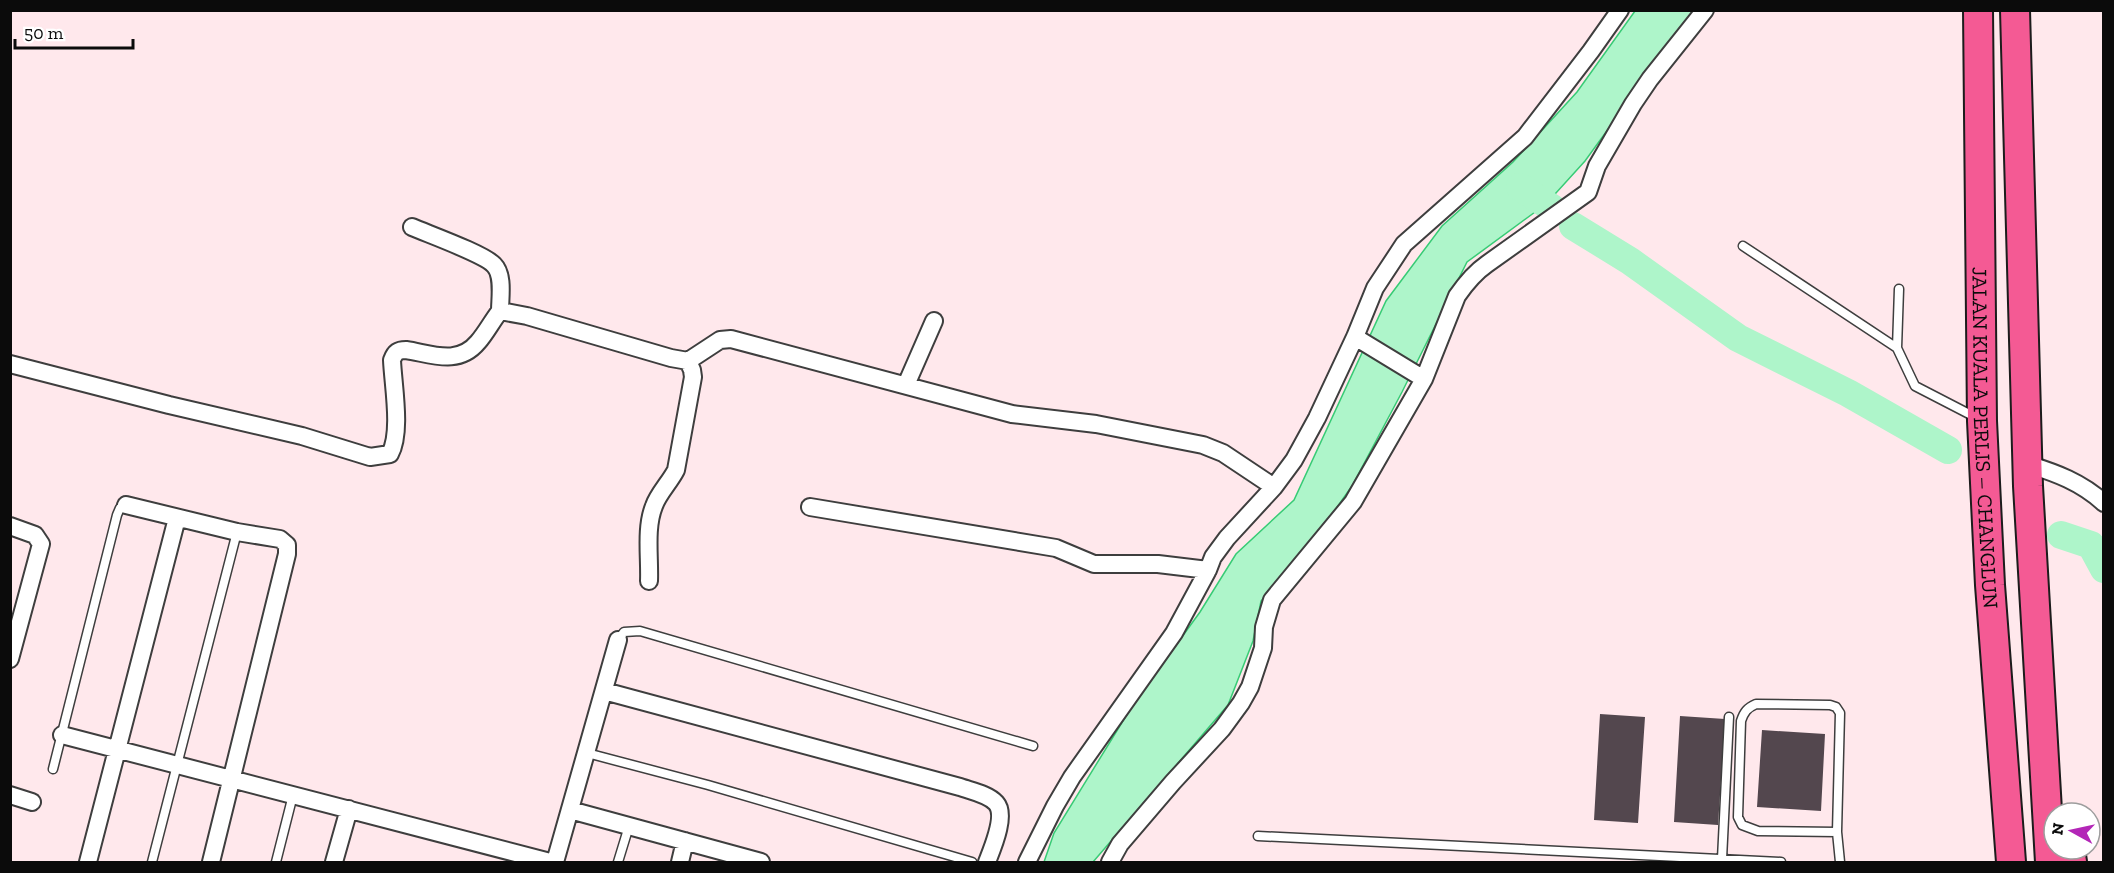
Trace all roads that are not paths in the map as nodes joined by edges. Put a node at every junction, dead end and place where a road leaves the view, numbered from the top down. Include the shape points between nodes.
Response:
1 (1620, 10) edge
2 (1705, 10) edge
3 (1978, 10) edge
4 (2015, 10) edge
5 (412, 227) dead end
6 (1743, 246) dead end
7 (1899, 288) dead end
8 (500, 311) junction
9 (934, 321) dead end
10 (1360, 340) junction
11 (1897, 348) junction
12 (688, 361) junction
13 (10, 364) edge
14 (1419, 376) junction
15 (906, 385) junction
16 (1982, 421) junction
17 (2027, 475) junction
18 (1274, 487) junction
19 (2103, 503) edge
20 (126, 505) joint
21 (810, 507) dead end
22 (177, 518) junction
23 (10, 526) edge
24 (237, 532) junction
25 (2033, 546) junction
26 (1208, 570) junction
27 (649, 582) dead end
28 (1991, 602) junction
29 (17, 608) edge
30 (618, 640) joint
31 (10, 659) edge
32 (604, 691) junction
33 (1729, 717) dead end
34 (62, 735) junction
35 (1033, 746) dead end
36 (117, 748) junction
37 (587, 753) junction
38 (177, 764) junction
39 (53, 769) dead end
40 (231, 778) junction
41 (10, 795) edge
42 (293, 795) junction
43 (2065, 801) edge
44 (32, 802) dead end
45 (349, 809) junction
46 (570, 810) junction
47 (629, 826) junction
48 (1837, 832) junction
49 (1258, 836) dead end
50 (685, 842) junction
51 (1722, 859) junction
52 (88, 862) edge
53 (152, 862) edge
54 (211, 862) edge
55 (276, 862) edge
56 (334, 862) edge
57 (550, 862) edge
58 (555, 862) edge
59 (618, 862) edge
60 (680, 862) edge
61 (761, 862) edge
62 (972, 862) edge
63 (987, 862) edge
64 (1027, 862) edge
65 (1110, 862) edge
66 (1781, 862) edge
67 (1840, 862) edge
68 (1996, 862) edge
69 (2011, 862) edge
70 (2050, 862) edge

1 - 10 street via 1525,137 1404,244 1375,288
2 - 14 street via 1633,104 1597,166 1588,192 1486,264 1465,284
3 - 16 highway, JALAN KUALA PERLIS – CHANGLUN
4 - 17 highway, JALAN KUALA PERLIS – CHANGLUN
5 - 8 street via 494,264 499,275
6 - 11 lane
7 - 11 lane
8 - 12 street
8 - 13 street via 479,341 458,357 406,350 394,354 393,444 390,454 379,457
9 - 15 street
10 - 14 street
10 - 18 street via 1294,460
11 - 16 lane via 1915,386
12 - 15 street via 720,340 731,339
12 - 27 street via 693,377 676,470 654,504 651,516
14 - 65 street via 1353,502 1272,600 1263,648 1241,703 1120,844
15 - 18 street via 1012,414 1096,424 1203,446 1223,453
16 - 28 highway, JALAN KUALA PERLIS – CHANGLUN
17 - 19 street via 2063,476
17 - 25 highway, JALAN KUALA PERLIS – CHANGLUN
18 - 26 street via 1227,538
20 - 22 street
20 - 34 lane via 117,515
21 - 26 street via 1056,548 1094,564 1158,564
22 - 24 street
22 - 36 street
23 - 29 street via 35,535 40,544
24 - 38 lane
24 - 40 street via 280,539 287,545 287,554
25 - 43 highway
25 - 70 highway, JALAN KUALA PERLIS – CHANGLUN
26 - 64 street via 1164,647 1054,806
28 - 68 highway
28 - 69 highway, JALAN KUALA PERLIS – CHANGLUN
29 - 31 street
30 - 32 street
30 - 35 lane via 624,632 640,631
32 - 37 street
32 - 63 street via 986,797 1000,810 1000,823
33 - 51 lane
34 - 36 street
34 - 39 lane
36 - 38 street
36 - 52 street
37 - 46 street
37 - 62 lane
38 - 40 street
38 - 53 lane
40 - 42 street
40 - 54 street
41 - 44 street
42 - 45 street
42 - 55 lane
45 - 56 street
45 - 57 street
46 - 47 street
46 - 58 street
47 - 50 street
47 - 59 lane
48 - 48 lane via 1840,712 1830,705 1750,707 1741,722 1738,817 1742,825 1758,831
48 - 67 lane
49 - 51 lane
50 - 60 street
50 - 61 street
51 - 66 lane

